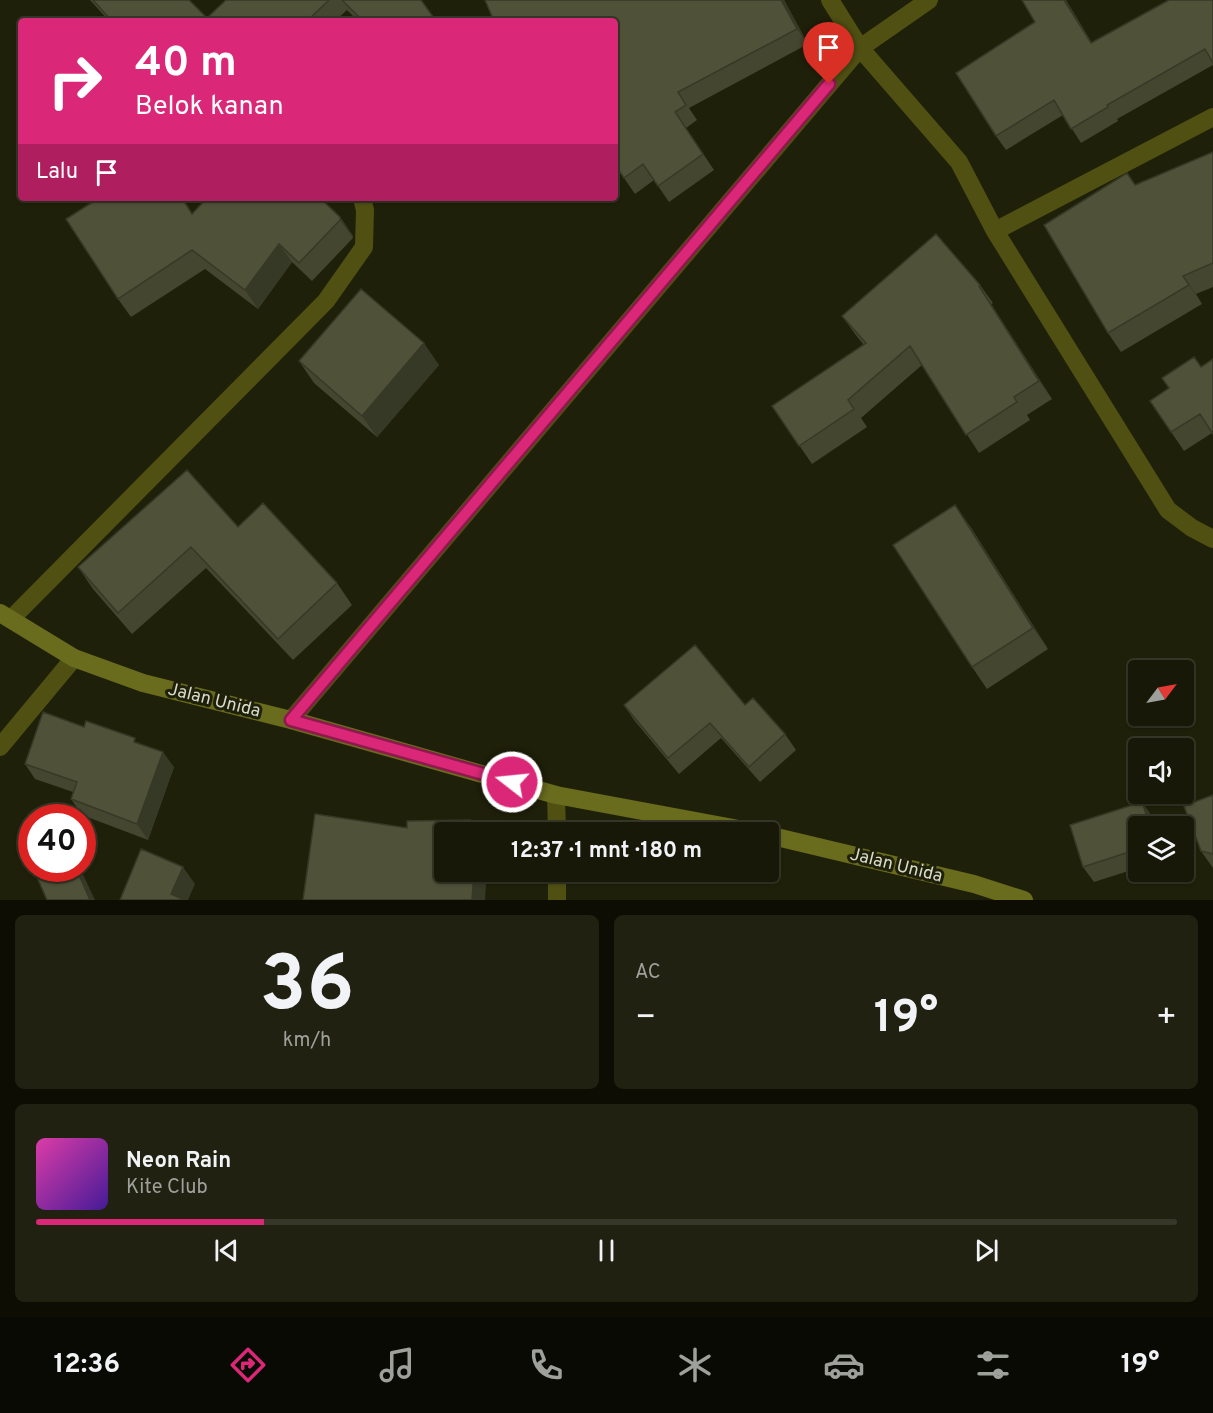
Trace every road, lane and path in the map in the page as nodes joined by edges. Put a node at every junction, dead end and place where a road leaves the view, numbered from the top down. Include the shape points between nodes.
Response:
1 (831, 0) edge
2 (929, 0) edge
3 (860, 48) junction
4 (1213, 117) edge
5 (363, 201) edge
6 (995, 231) junction
7 (1213, 539) edge
8 (5, 616) edge
9 (74, 658) junction
10 (291, 720) junction
11 (0, 747) edge
12 (556, 795) junction
13 (556, 822) edge
14 (701, 822) edge
15 (779, 838) edge
16 (557, 882) edge
17 (557, 900) edge
18 (1024, 900) edge

1 - 3 street
2 - 3 street
3 - 6 street via 958,162
3 - 10 street
4 - 6 street
5 - 8 street via 364,247 326,301
6 - 7 street via 1168,510
8 - 9 street, Jalan Unida
9 - 10 street, Jalan Unida via 143,683
9 - 11 street
10 - 12 street, Jalan Unida
12 - 13 street
12 - 14 street, Jalan Unida
15 - 18 street, Jalan Unida
16 - 17 street

